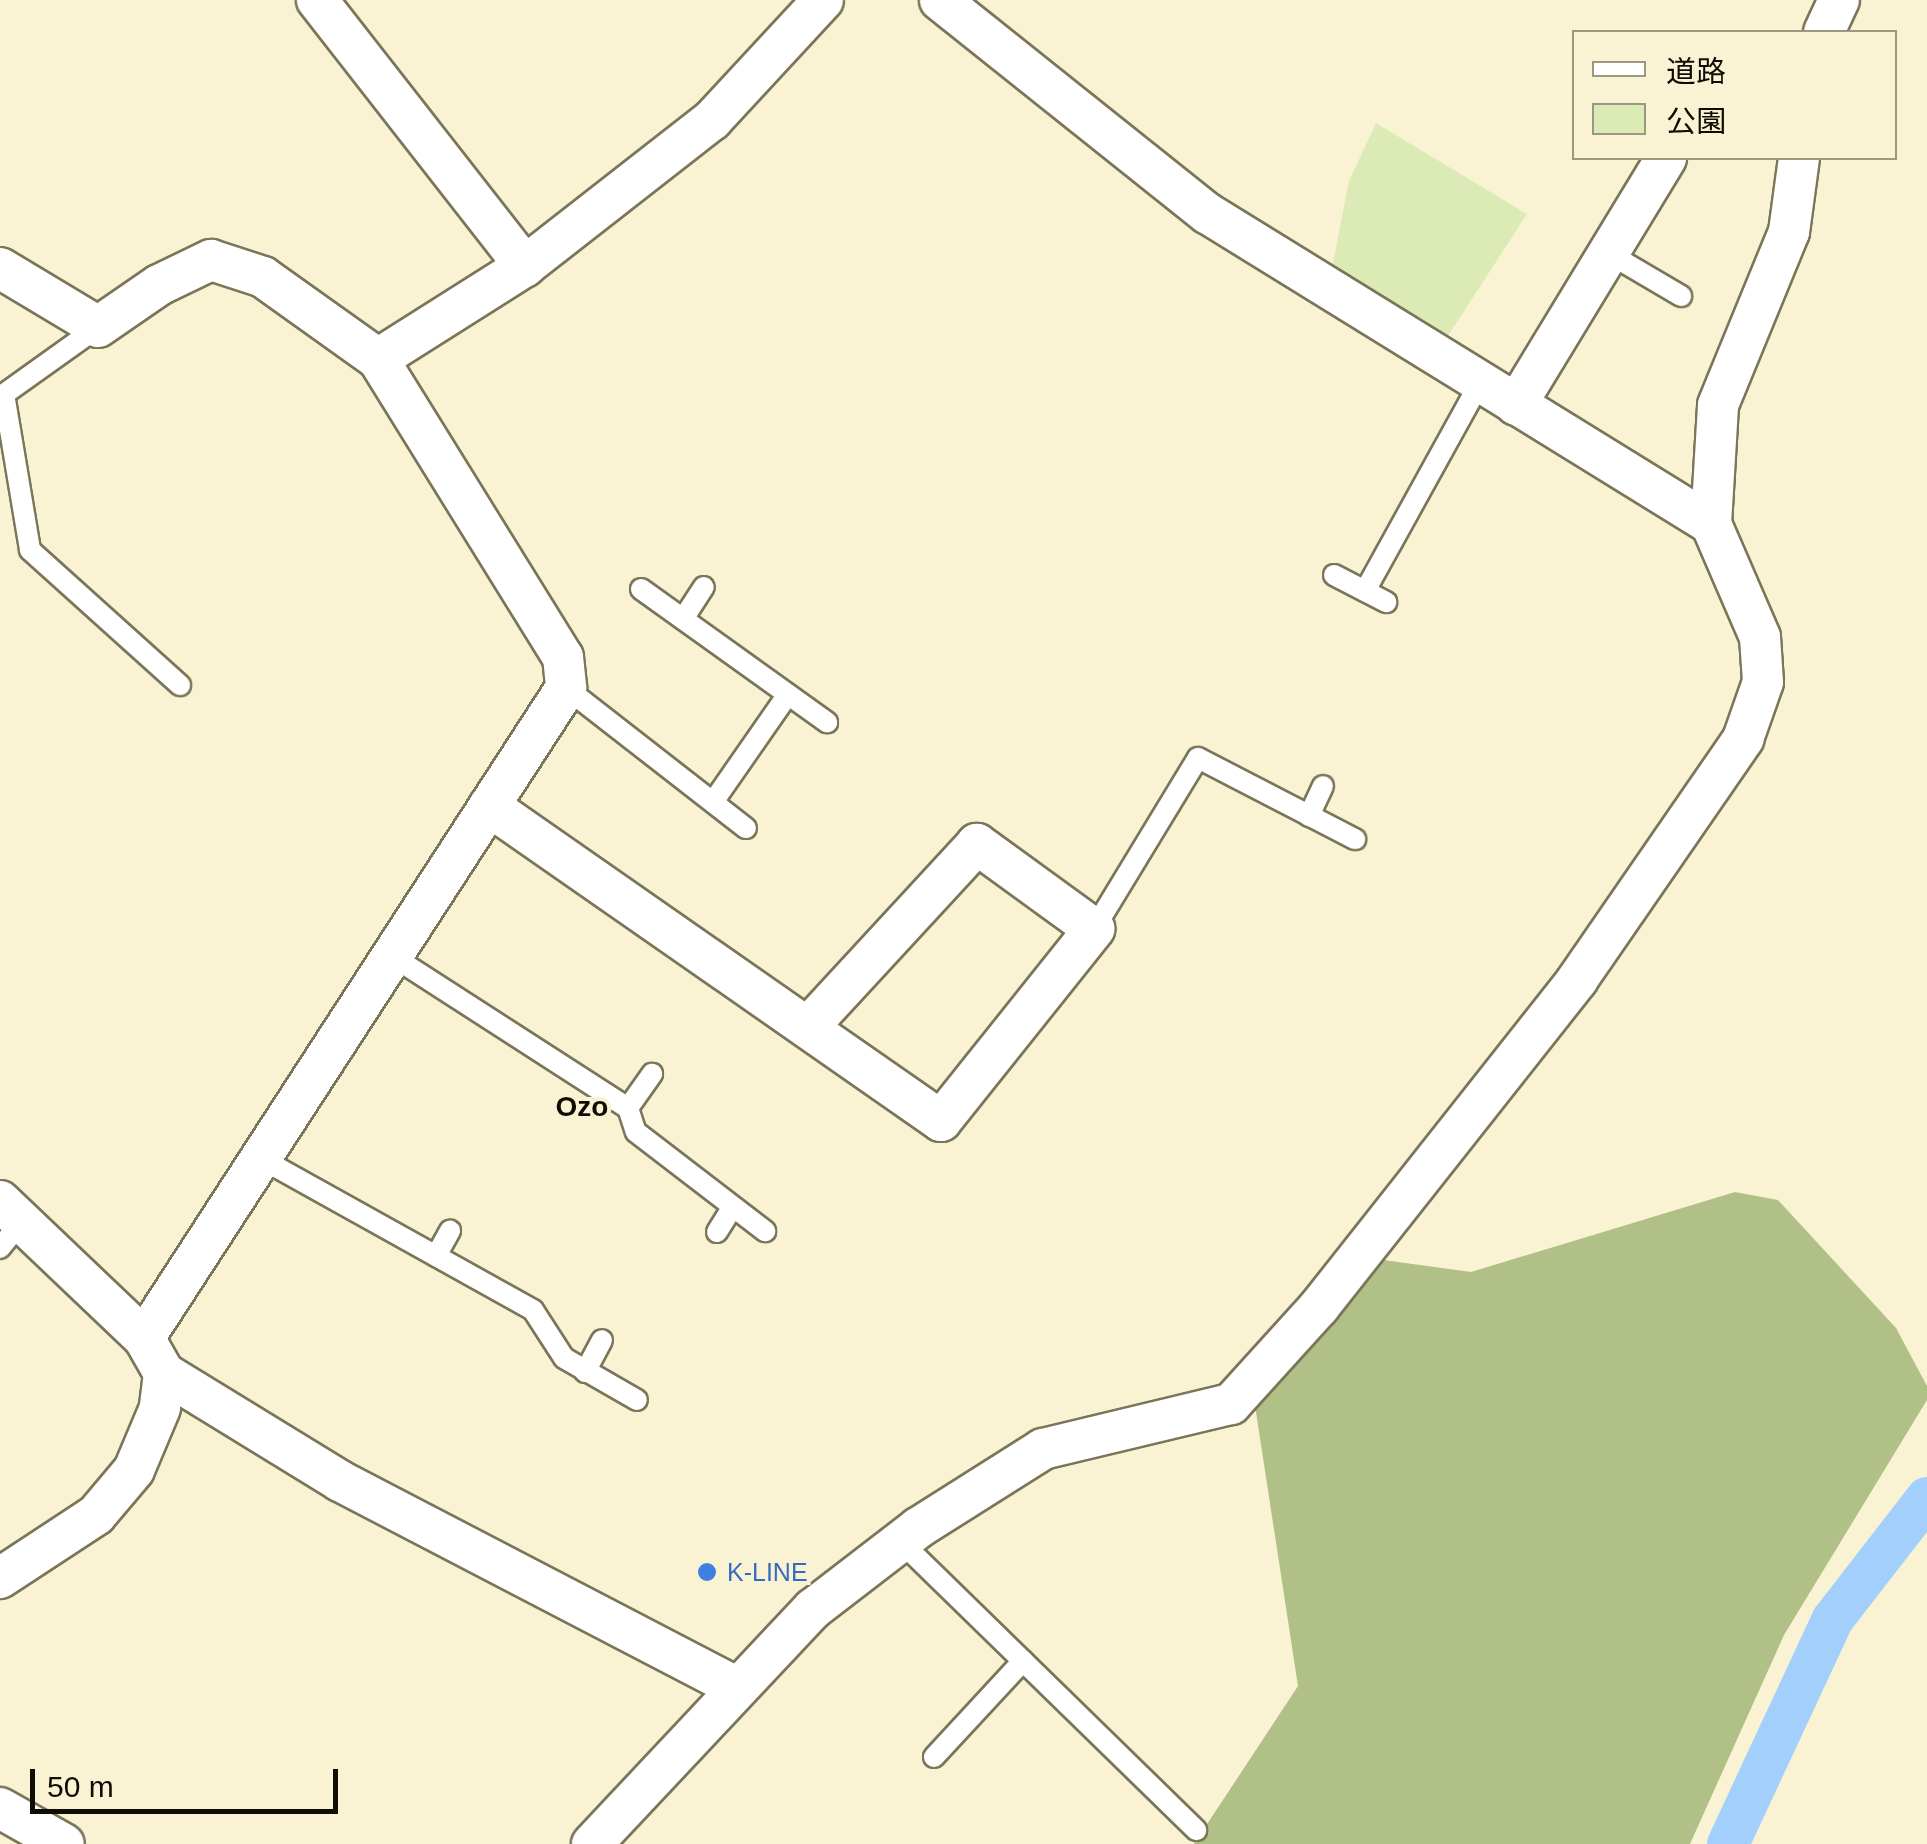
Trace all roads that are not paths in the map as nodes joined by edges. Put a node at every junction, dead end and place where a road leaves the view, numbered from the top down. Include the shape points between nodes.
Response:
1 (317, 0) edge
2 (824, 0) edge
3 (940, 0) edge
4 (1838, 0) edge
5 (1825, 30) edge
6 (1665, 160) edge
7 (1792, 160) edge
8 (1608, 253) junction
9 (525, 266) junction
10 (0, 268) edge
11 (1680, 296) dead end
12 (98, 328) junction
13 (378, 359) junction
14 (1480, 383) junction
15 (1516, 405) junction
16 (1711, 524) junction
17 (1334, 575) dead end
18 (704, 588) dead end
19 (641, 589) dead end
20 (1365, 591) junction
21 (1386, 602) dead end
22 (684, 619) junction
23 (180, 685) dead end
24 (566, 688) junction
25 (788, 694) junction
26 (827, 722) dead end
27 (1323, 786) dead end
28 (713, 802) junction
29 (488, 806) junction
30 (1309, 816) junction
31 (746, 828) dead end
32 (1355, 839) dead end
33 (1094, 928) junction
34 (392, 956) junction
35 (810, 1025) junction
36 (652, 1074) dead end
37 (628, 1108) junction
38 (260, 1158) junction
39 (732, 1208) junction
40 (7, 1223) edge
41 (450, 1231) dead end
42 (765, 1231) dead end
43 (717, 1232) dead end
44 (436, 1256) junction
45 (144, 1338) junction
46 (602, 1340) dead end
47 (585, 1372) junction
48 (164, 1373) junction
49 (637, 1400) dead end
50 (900, 1541) junction
51 (0, 1578) edge
52 (1023, 1661) junction
53 (737, 1688) junction
54 (934, 1757) dead end
55 (0, 1808) edge
56 (1196, 1830) dead end
57 (64, 1844) edge
58 (592, 1844) edge

1 - 9 street
2 - 9 street via 712,120
3 - 14 street via 1207,213
4 - 5 street
6 - 8 street
7 - 16 street via 1789,232 1718,405
8 - 11 lane
8 - 15 street
9 - 13 street
10 - 12 street
12 - 13 street via 159,285 210,260 263,277
12 - 23 lane via 4,394 30,550
13 - 24 street via 552,630
14 - 15 street
14 - 20 lane
15 - 16 street
16 - 50 street via 1760,637 1762,682 1743,739 1577,980 1331,1291 1230,1404 1043,1448
17 - 20 lane
18 - 22 lane
19 - 22 lane
20 - 21 lane
22 - 25 lane
24 - 28 lane
24 - 29 street
25 - 26 lane
25 - 28 lane
27 - 30 lane
28 - 31 lane
29 - 34 street
29 - 35 street
30 - 32 lane
30 - 33 lane via 1198,758
33 - 35 street via 977,844
33 - 35 street via 941,1121
34 - 37 lane
34 - 38 street
36 - 37 lane
37 - 39 lane via 636,1132
38 - 44 lane
38 - 45 street
39 - 42 lane
39 - 43 lane
40 - 45 street
41 - 44 lane
44 - 47 lane via 534,1310 546,1338
45 - 48 street
46 - 47 lane
47 - 49 lane
48 - 51 street via 160,1408 134,1470 96,1515
48 - 53 street via 340,1481
50 - 52 lane
50 - 53 street via 813,1610
52 - 54 lane
52 - 56 lane
53 - 58 street
55 - 57 street

